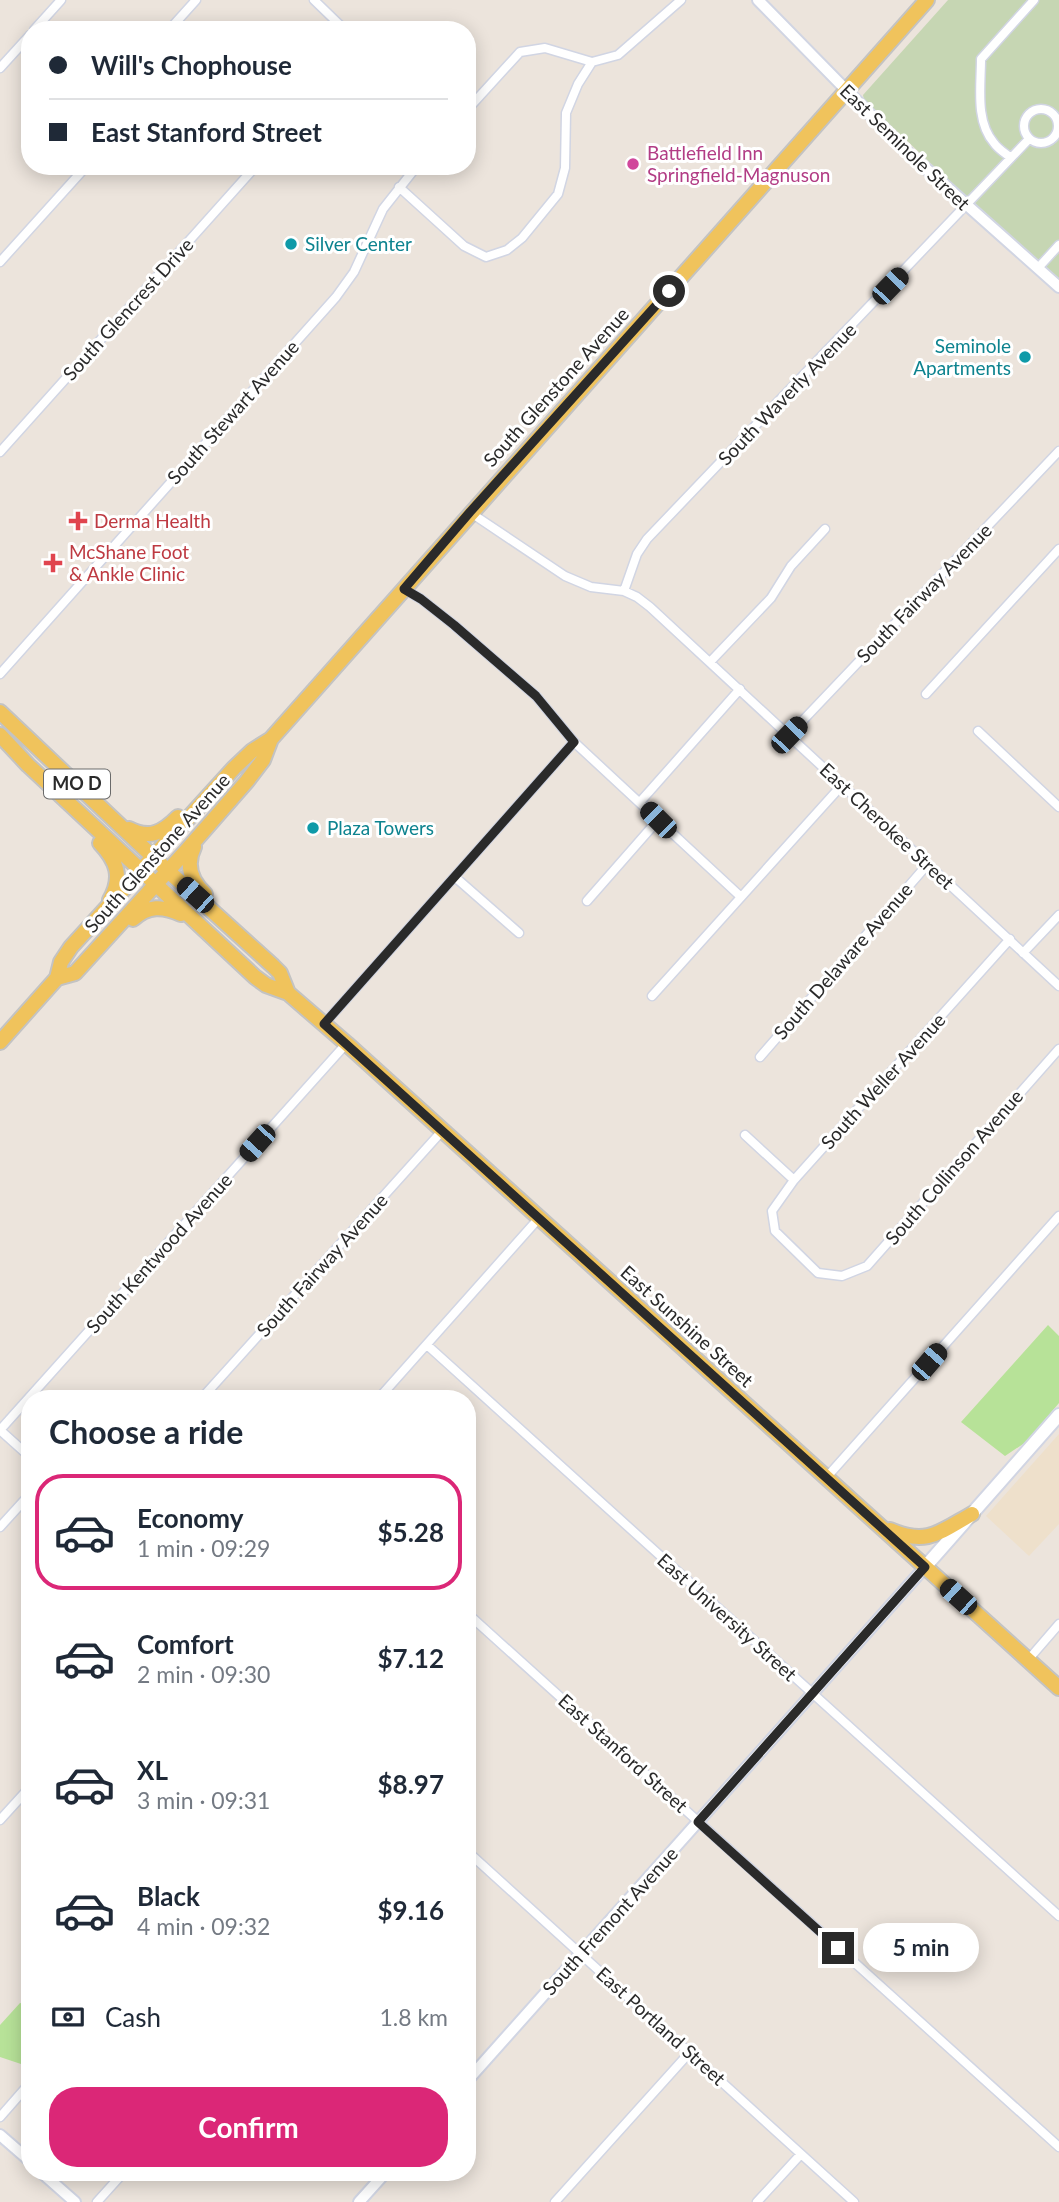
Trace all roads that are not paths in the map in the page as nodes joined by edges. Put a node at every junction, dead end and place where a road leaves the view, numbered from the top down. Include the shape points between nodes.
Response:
1 (61, 0) edge
2 (196, 0) edge
3 (314, 0) edge
4 (681, 0) edge
5 (758, 0) edge
6 (927, 0) edge
7 (1034, 0) edge
8 (42, 21) edge
9 (177, 21) edge
10 (336, 21) edge
11 (21, 45) edge
12 (592, 62) junction
13 (0, 68) edge
14 (847, 92) junction
15 (476, 100) edge
16 (1059, 106) edge
17 (1052, 113) junction
18 (1029, 139) junction
19 (1011, 158) junction
20 (78, 175) edge
21 (248, 175) edge
22 (409, 175) edge
23 (399, 187) junction
24 (966, 206) junction
25 (1059, 245) edge
26 (0, 262) edge
27 (1038, 268) junction
28 (1059, 287) edge
29 (1059, 451) edge
30 (0, 452) edge
31 (1051, 460) junction
32 (1059, 468) edge
33 (470, 512) junction
34 (825, 529) dead end
35 (1059, 549) edge
36 (404, 589) junction
37 (624, 591) junction
38 (710, 662) junction
39 (0, 674) edge
40 (740, 690) junction
41 (926, 694) dead end
42 (0, 712) edge
43 (978, 731) dead end
44 (0, 735) edge
45 (789, 735) junction
46 (271, 738) junction
47 (574, 742) junction
48 (28, 765) junction
49 (234, 768) junction
50 (842, 785) junction
51 (640, 802) junction
52 (1059, 807) edge
53 (114, 819) junction
54 (658, 820) junction
55 (201, 834) junction
56 (154, 857) junction
57 (927, 865) junction
58 (168, 871) junction
59 (141, 872) junction
60 (455, 877) junction
61 (155, 885) junction
62 (740, 896) junction
63 (587, 901) dead end
64 (103, 912) junction
65 (1059, 915) edge
66 (189, 917) junction
67 (519, 933) dead end
68 (1010, 939) junction
69 (1024, 953) junction
70 (83, 964) junction
71 (273, 966) junction
72 (57, 978) junction
73 (1059, 986) edge
74 (288, 993) junction
75 (652, 996) dead end
76 (324, 1024) junction
77 (0, 1042) edge
78 (346, 1044) junction
79 (1059, 1049) edge
80 (760, 1057) dead end
81 (442, 1131) junction
82 (745, 1135) dead end
83 (794, 1180) junction
84 (1059, 1216) edge
85 (539, 1218) junction
86 (775, 1231) joint
87 (427, 1345) junction
88 (36, 1390) edge
89 (209, 1390) edge
90 (386, 1390) edge
91 (21, 1407) edge
92 (1059, 1415) edge
93 (0, 1430) edge
94 (21, 1449) edge
95 (826, 1478) junction
96 (21, 1504) edge
97 (972, 1514) junction
98 (879, 1526) junction
99 (0, 1527) edge
100 (925, 1567) junction
101 (476, 1621) edge
102 (1059, 1624) edge
103 (1028, 1660) junction
104 (1059, 1688) edge
105 (813, 1693) junction
106 (21, 1797) edge
107 (0, 1820) edge
108 (698, 1822) junction
109 (476, 1859) edge
110 (1059, 1916) edge
111 (581, 1953) junction
112 (690, 2052) junction
113 (476, 2071) edge
114 (21, 2093) edge
115 (0, 2117) edge
116 (0, 2134) edge
117 (1059, 2147) edge
118 (21, 2153) edge
119 (801, 2154) junction
120 (51, 2181) edge
121 (116, 2181) edge
122 (378, 2181) edge
123 (75, 2202) edge
124 (97, 2202) edge
125 (359, 2202) edge
126 (555, 2202) edge
127 (757, 2202) edge
128 (854, 2202) edge

1 - 8 street
2 - 9 street
3 - 10 street
4 - 12 street via 618,55
5 - 14 street, East Seminole Street
6 - 14 main road, South Glenstone Avenue
7 - 19 street via 981,59 981,114 993,142
11 - 13 street
12 - 15 street via 545,48 520,52
12 - 23 street via 566,113 565,168 558,194 508,250 486,257 464,246
14 - 24 street, East Seminole Street
14 - 33 main road, South Glenstone Avenue
16 - 17 street
17 - 18 street via 1030,112 1024,128
17 - 18 street via 1058,122 1053,138 1039,143
18 - 19 street, South Waverly Avenue
19 - 24 street, South Waverly Avenue
20 - 26 street
21 - 30 street, South Glencrest Drive
22 - 23 street, South Stewart Avenue
23 - 39 street, South Stewart Avenue via 336,297
24 - 27 street, East Seminole Street
24 - 37 street, South Waverly Avenue via 647,540
25 - 27 street
27 - 28 street, East Seminole Street
29 - 31 street, South Fairway Avenue
31 - 32 street
31 - 45 street, South Fairway Avenue
33 - 36 main road, South Glenstone Avenue
33 - 37 street, East Cherokee Street via 565,576 591,587
34 - 38 street via 791,565 771,598
35 - 41 street
36 - 46 main road, South Glenstone Avenue
36 - 47 street via 446,618 536,696
37 - 38 street, East Cherokee Street via 650,607
38 - 40 street, East Cherokee Street
40 - 45 street, East Cherokee Street
40 - 51 street
42 - 53 main road, East Sunshine Street / MO D
43 - 52 street
44 - 48 main road, East Sunshine Street / MO D
45 - 50 street, East Cherokee Street
46 - 49 main road, South Glenstone Avenue
46 - 55 main road, South Glenstone Avenue via 263,760
47 - 51 street
47 - 60 street
48 - 59 main road, East Sunshine Street / MO D
48 - 64 main road via 115,862 116,887
49 - 53 main road via 216,776 157,834 137,833
49 - 56 main road, South Glenstone Avenue
50 - 57 street, East Cherokee Street
50 - 62 street
51 - 54 street
53 - 56 main road, East Sunshine Street / MO D
54 - 62 street
54 - 63 street
55 - 58 main road, South Glenstone Avenue
55 - 71 main road via 189,857 194,883 260,946
56 - 58 main road, East Sunshine Street
56 - 59 main road, South Glenstone Avenue
57 - 68 street, East Cherokee Street
57 - 80 street, South Delaware Avenue
58 - 61 main road, South Glenstone Avenue
58 - 71 main road, East Sunshine Street
59 - 61 main road, East Sunshine Street
59 - 64 main road, South Glenstone Avenue
60 - 67 street
60 - 76 street
61 - 66 main road, East Sunshine Street
61 - 70 main road, South Glenstone Avenue
62 - 75 street
64 - 72 main road, South Glenstone Avenue via 66,954
65 - 69 street
66 - 70 main road via 163,908 144,910 95,960
66 - 74 main road, East Sunshine Street via 265,985
68 - 69 street, East Cherokee Street
68 - 83 street, South Weller Avenue
69 - 73 street, East Cherokee Street
70 - 72 main road, South Glenstone Avenue via 75,973
71 - 74 main road, East Sunshine Street
72 - 77 main road, South Glenstone Avenue
74 - 76 main road, East Sunshine Street
76 - 78 main road, East Sunshine Street
78 - 81 main road, East Sunshine Street
78 - 88 street, South Kentwood Avenue
79 - 86 street, South Collinson Avenue via 867,1266 842,1276 818,1273
81 - 85 main road, East Sunshine Street
81 - 89 street, South Fairway Avenue
82 - 83 street
83 - 86 street, South Weller Avenue via 772,1211
84 - 95 street
85 - 87 street
85 - 95 main road, East Sunshine Street
87 - 90 street
87 - 105 street, East University Street
91 - 93 street, South Kentwood Avenue
92 - 97 main road, South Fremont Avenue
93 - 94 street
95 - 98 main road, East Sunshine Street
96 - 99 street
97 - 98 main road via 923,1538 909,1538
97 - 100 main road, South Fremont Avenue
98 - 100 main road, East Sunshine Street
100 - 103 main road, East Sunshine Street
100 - 105 street, South Fremont Avenue
101 - 108 street, East Stanford Street
102 - 103 street
103 - 104 main road, East Sunshine Street
105 - 108 street, South Fremont Avenue
105 - 110 street, East University Street
106 - 107 street
108 - 111 street, South Fremont Avenue
108 - 117 street, East Stanford Street
109 - 111 street, East Portland Street
111 - 112 street, East Portland Street
111 - 113 street, South Fremont Avenue
112 - 119 street, East Portland Street
112 - 126 street
114 - 115 street
116 - 118 street
119 - 127 street
119 - 128 street, East Portland Street
120 - 123 street
121 - 124 street
122 - 125 street

